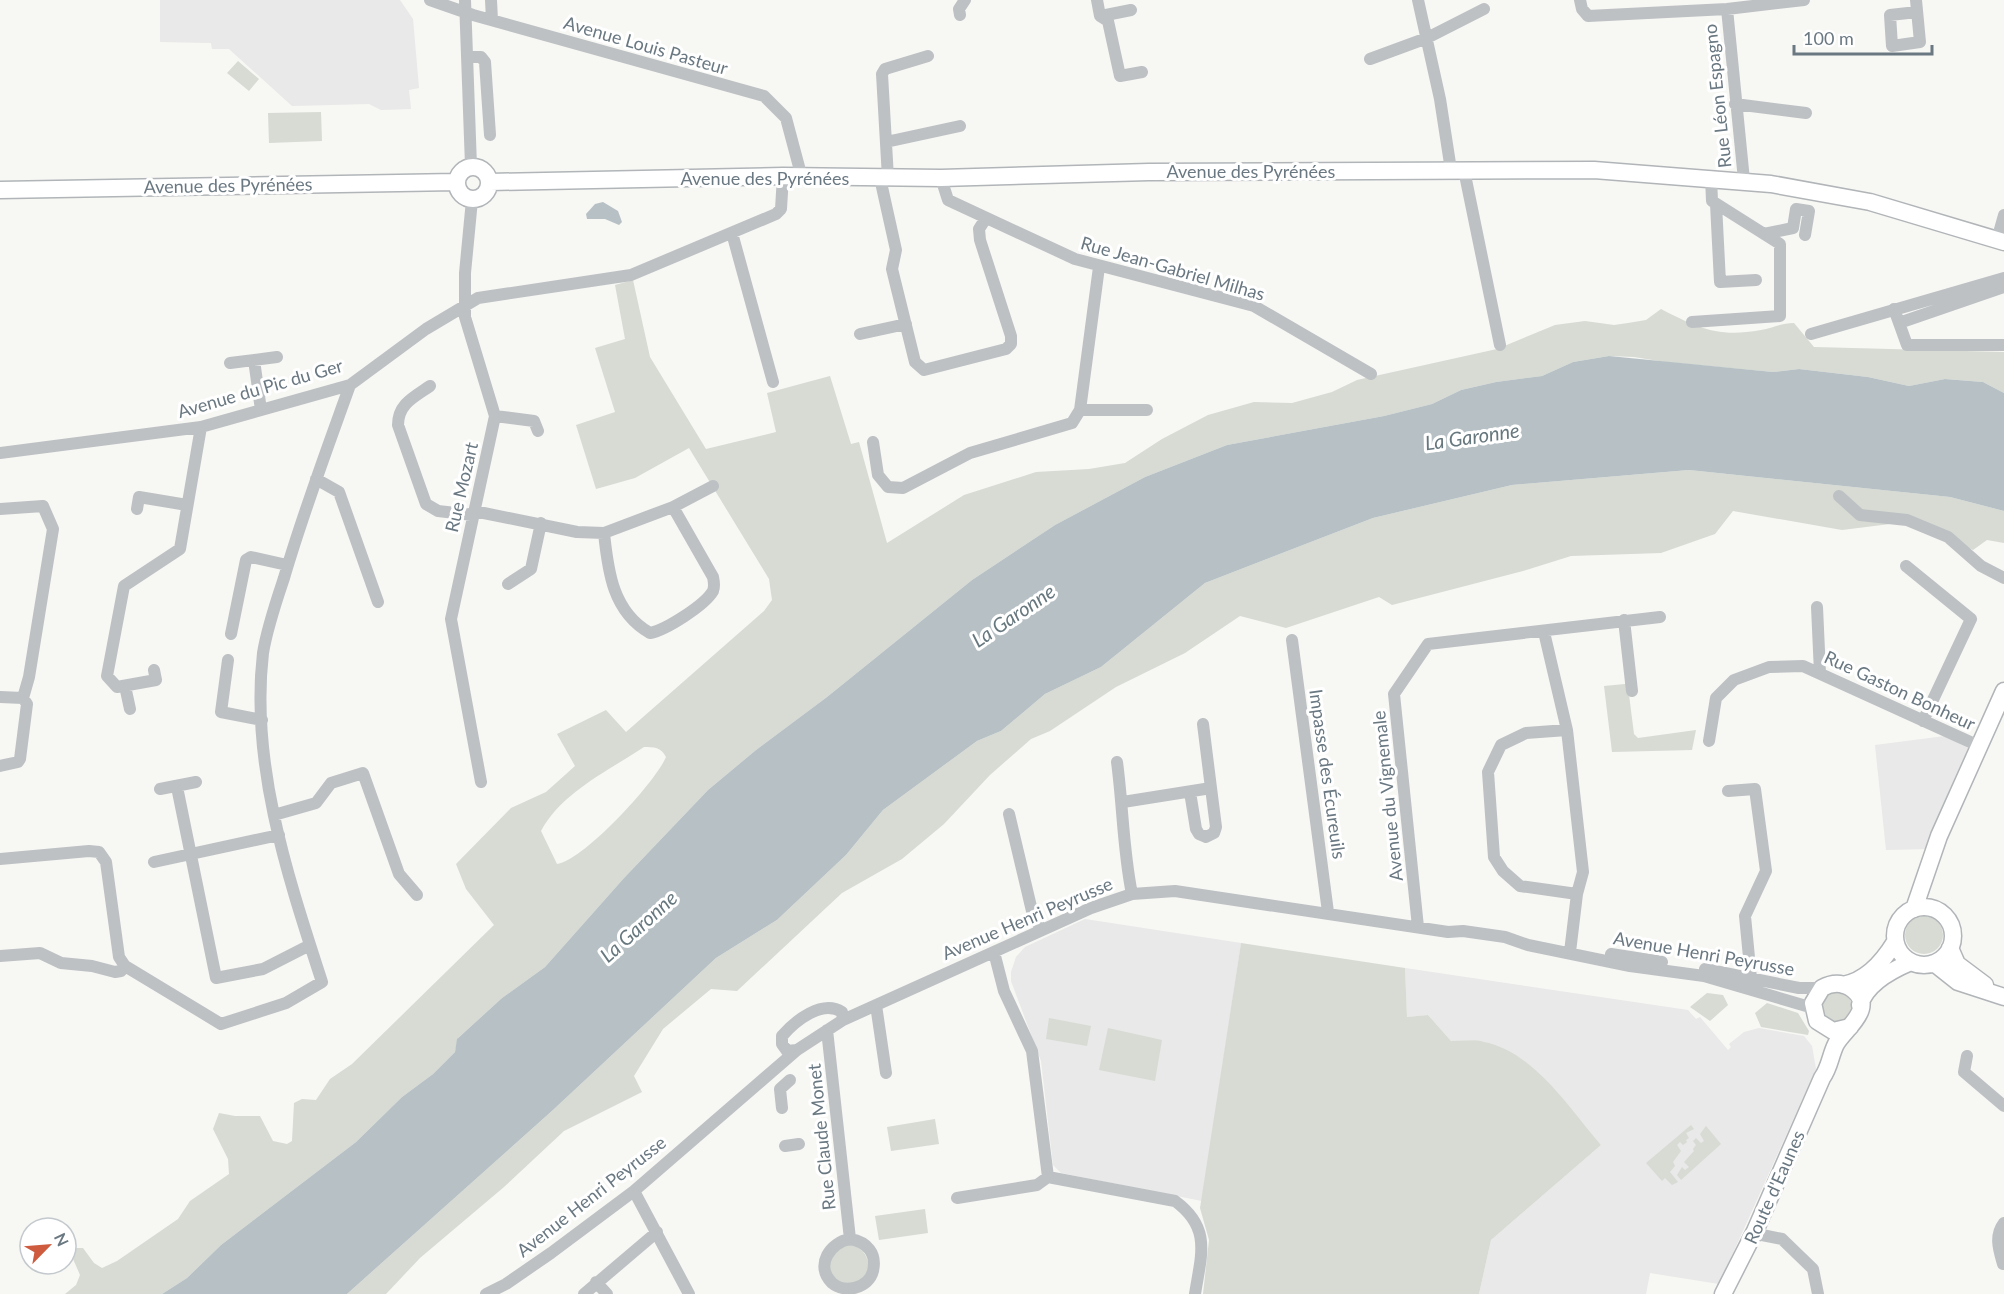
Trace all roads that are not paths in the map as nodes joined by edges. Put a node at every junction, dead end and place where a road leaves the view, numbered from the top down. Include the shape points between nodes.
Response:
1 (430, 0) edge
2 (491, 0) edge
3 (964, 0) edge
4 (1097, 0) edge
5 (1418, 0) edge
6 (1580, 0) edge
7 (1804, 0) edge
8 (466, 6) edge
9 (1484, 9) dead end
10 (1727, 9) junction
11 (1131, 10) dead end
12 (960, 15) dead end
13 (1101, 16) junction
14 (492, 20) junction
15 (1426, 38) junction
16 (928, 56) dead end
17 (469, 57) junction
18 (1370, 59) dead end
19 (1142, 72) dead end
20 (1735, 104) junction
21 (1806, 113) dead end
22 (960, 126) dead end
23 (490, 135) dead end
24 (886, 142) junction
25 (471, 166) junction
26 (1457, 170) junction
27 (783, 176) junction
28 (1711, 177) junction
29 (802, 178) junction
30 (884, 178) junction
31 (940, 178) junction
32 (1744, 180) junction
33 (456, 182) junction
34 (490, 182) junction
35 (0, 190) edge
36 (1807, 190) junction
37 (472, 200) junction
38 (1716, 204) junction
39 (1803, 210) junction
40 (2004, 215) edge
41 (986, 218) junction
42 (732, 232) junction
43 (1764, 234) junction
44 (1805, 235) dead end
45 (2001, 241) edge
46 (1100, 267) junction
47 (2004, 278) edge
48 (1756, 280) dead end
49 (2004, 287) edge
50 (466, 304) junction
51 (1894, 309) junction
52 (1692, 322) dead end
53 (1899, 323) junction
54 (906, 324) junction
55 (860, 334) dead end
56 (1811, 334) dead end
57 (1500, 345) dead end
58 (2004, 345) edge
59 (277, 357) dead end
60 (254, 360) junction
61 (230, 363) dead end
62 (1371, 374) dead end
63 (773, 381) dead end
64 (350, 384) junction
65 (430, 386) dead end
66 (261, 410) junction
67 (1080, 410) junction
68 (1147, 410) dead end
69 (495, 416) junction
70 (201, 427) junction
71 (538, 431) dead end
72 (873, 442) dead end
73 (0, 453) edge
74 (316, 479) junction
75 (713, 486) dead end
76 (1839, 496) dead end
77 (187, 505) junction
78 (672, 507) junction
79 (0, 509) edge
80 (137, 509) dead end
81 (473, 513) junction
82 (542, 524) junction
83 (604, 533) junction
84 (288, 565) junction
85 (1906, 566) dead end
86 (2004, 578) edge
87 (508, 585) dead end
88 (378, 602) dead end
89 (1816, 607) dead end
90 (1660, 617) dead end
91 (1624, 620) junction
92 (1544, 632) junction
93 (231, 634) dead end
94 (1292, 640) dead end
95 (228, 660) dead end
96 (154, 670) dead end
97 (1820, 673) junction
98 (125, 686) junction
99 (1632, 690) dead end
100 (2004, 690) edge
101 (0, 698) edge
102 (23, 698) junction
103 (130, 710) dead end
104 (262, 720) junction
105 (1923, 721) junction
106 (1203, 724) dead end
107 (1567, 730) junction
108 (1709, 741) dead end
109 (1979, 746) junction
110 (1117, 762) dead end
111 (0, 766) edge
112 (196, 782) dead end
113 (482, 782) dead end
114 (177, 787) junction
115 (1211, 788) junction
116 (160, 789) dead end
117 (1728, 791) dead end
118 (1190, 792) junction
119 (1123, 802) junction
120 (1009, 814) dead end
121 (274, 815) junction
122 (279, 835) junction
123 (1939, 836) junction
124 (191, 854) junction
125 (0, 859) edge
126 (154, 862) dead end
127 (1132, 894) junction
128 (1577, 894) junction
129 (417, 895) dead end
130 (1914, 909) junction
131 (1936, 910) junction
132 (1328, 912) junction
133 (1419, 927) junction
134 (1041, 930) junction
135 (1895, 942) junction
136 (310, 945) junction
137 (1950, 948) junction
138 (994, 952) junction
139 (1575, 953) junction
140 (0, 956) edge
141 (1911, 962) junction
142 (1934, 963) junction
143 (125, 966) junction
144 (1751, 978) junction
145 (1843, 985) junction
146 (1822, 988) junction
147 (2001, 996) edge
148 (876, 1005) junction
149 (1860, 1005) junction
150 (1815, 1015) junction
151 (843, 1020) junction
152 (1850, 1027) junction
153 (827, 1030) junction
154 (797, 1050) junction
155 (1967, 1056) dead end
156 (780, 1064) junction
157 (886, 1073) dead end
158 (1822, 1078) junction
159 (2004, 1106) edge
160 (782, 1108) dead end
161 (799, 1144) dead end
162 (785, 1146) dead end
163 (1048, 1177) junction
164 (634, 1191) junction
165 (957, 1198) dead end
166 (2004, 1223) edge
167 (1755, 1231) junction
168 (657, 1232) junction
169 (850, 1239) junction
170 (2003, 1264) edge
171 (597, 1282) junction
172 (486, 1294) edge
173 (584, 1294) edge
174 (607, 1294) edge
175 (689, 1294) edge
176 (1195, 1294) edge
177 (1723, 1294) edge
178 (1818, 1294) edge

1 - 8 street, Avenue Louis Pasteur
2 - 14 street
3 - 12 street
4 - 13 street
5 - 15 street
6 - 10 street via 1588,16
7 - 10 street
8 - 14 street, Avenue Louis Pasteur
8 - 17 street
9 - 15 street
10 - 20 street, Rue Léon Espagno
11 - 13 street
13 - 19 street via 1108,21 1120,76
14 - 29 street, Avenue Louis Pasteur via 764,96 786,118
15 - 18 street
15 - 26 street
16 - 24 street via 883,71
17 - 23 street via 481,57 485,62
17 - 25 street
20 - 21 street
20 - 32 street, Rue Léon Espagno
22 - 24 street
24 - 30 street
25 - 33 main road via 460,171
25 - 34 main road via 480,167
26 - 28 main road, Avenue des Pyrénées via 1594,170
26 - 31 main road, Avenue des Pyrénées
26 - 57 street
27 - 29 main road, Avenue des Pyrénées
27 - 34 main road, Avenue des Pyrénées
27 - 42 street, Avenue du Pic du Ger via 781,209
28 - 32 main road, Avenue des Pyrénées
28 - 38 street via 1712,201
29 - 30 main road, Avenue des Pyrénées
30 - 31 main road, Avenue des Pyrénées
30 - 54 street via 896,250 892,269
31 - 41 street, Rue Jean-Gabriel Milhas via 948,200
32 - 36 main road, Avenue des Pyrénées
33 - 35 main road, Avenue des Pyrénées
33 - 37 main road via 464,197
34 - 37 main road via 488,192
36 - 39 street
36 - 45 main road, Avenue des Pyrénées via 1870,202
37 - 50 street, Rue Mozart
38 - 43 street
38 - 48 street via 1720,282
39 - 43 street via 1796,209 1793,228
39 - 44 street via 1809,211
40 - 45 street
41 - 46 street, Rue Jean-Gabriel Milhas
41 - 54 street via 979,235 1011,336 1009,348 924,370 915,362
42 - 50 street, Avenue du Pic du Ger via 631,276 478,298
42 - 63 street
43 - 52 street via 1780,244 1780,316
46 - 62 street, Rue Jean-Gabriel Milhas via 1254,306
46 - 67 street
47 - 51 street
49 - 53 street
50 - 64 street, Avenue du Pic du Ger
50 - 69 street, Rue Mozart via 468,330
51 - 53 street
51 - 56 street
53 - 58 street via 1907,345
54 - 55 street
59 - 60 street
60 - 61 street
60 - 66 street
64 - 66 street, Avenue du Pic du Ger
64 - 74 street
65 - 81 street via 398,413 398,425 426,504 438,511
66 - 70 street, Avenue du Pic du Ger
67 - 68 street
67 - 72 street via 1072,423 970,453 903,488 888,487 878,475
69 - 71 street via 534,421
69 - 81 street, Rue Mozart
70 - 73 street, Avenue du Pic du Ger
70 - 77 street
74 - 84 street
74 - 88 street via 339,492
75 - 78 street
76 - 86 street via 1860,515 1907,520 1948,537 1981,566
77 - 80 street via 139,497
77 - 98 street via 180,549 124,586 107,676 117,687
78 - 83 street
78 - 83 street via 714,585 708,597 663,630 650,633 635,625 617,596 609,580
79 - 102 street via 43,506 53,529
81 - 82 street
81 - 113 street, Rue Mozart via 451,619
82 - 83 street
82 - 87 street via 531,568
84 - 93 street via 251,557 246,560
84 - 104 street via 264,652
85 - 105 street via 1971,619
89 - 97 street
90 - 91 street, Avenue du Vignemale
91 - 92 street, Avenue du Vignemale
91 - 99 street
92 - 107 street
92 - 133 street, Avenue du Vignemale via 1428,644 1394,694
94 - 132 street, Impasse des Écureuils
95 - 104 street via 221,712
96 - 98 street via 156,680
97 - 105 street, Rue Gaston Bonheur
97 - 108 street, Rue Gaston Bonheur via 1803,666 1769,667 1734,680 1716,698
98 - 103 street
100 - 109 main road
101 - 102 street
102 - 111 street via 27,704 20,759
104 - 121 street
105 - 109 street, Rue Gaston Bonheur
106 - 115 street
107 - 128 street via 1582,872
107 - 128 street via 1526,733 1501,745 1488,772 1494,857 1503,871 1520,886
109 - 123 main road
110 - 119 street
112 - 114 street
114 - 116 street
114 - 124 street
115 - 118 street
115 - 118 street via 1216,827 1206,837 1196,829
117 - 144 street via 1755,789 1766,871 1745,916
118 - 119 street
119 - 127 street via 1122,830
120 - 134 street via 1032,910
121 - 122 street
121 - 129 street via 316,803 331,783 363,773 399,874
122 - 124 street
122 - 136 street
123 - 130 main road
123 - 131 main road
124 - 126 street
124 - 136 street via 216,978 263,969
125 - 143 street via 99,852 106,862 119,957
127 - 132 street, Avenue Henri Peyrusse via 1175,891
127 - 134 street, Avenue Henri Peyrusse
128 - 139 street
130 - 131 main road
130 - 135 main road via 1899,922
131 - 137 main road via 1949,923
132 - 133 street, Avenue Henri Peyrusse
133 - 139 street, Avenue Henri Peyrusse via 1463,938
134 - 138 street, Avenue Henri Peyrusse
135 - 141 main road
135 - 145 main road via 1887,957 1862,978
136 - 143 street via 322,982 286,1003 221,1024
137 - 142 main road
137 - 147 main road via 1966,973
138 - 148 street, Avenue Henri Peyrusse
138 - 163 street via 1004,991 1032,1051
139 - 144 street, Avenue Henri Peyrusse via 1615,954
139 - 150 street, Avenue Henri Peyrusse via 1630,966 1704,975
140 - 143 street via 40,953 61,963 115,972
141 - 142 main road
141 - 149 main road via 1870,988
142 - 147 main road via 1958,982
144 - 146 street, Avenue Henri Peyrusse via 1799,988
145 - 146 main road
145 - 149 main road via 1856,993
146 - 150 main road via 1815,997
148 - 151 street, Avenue Henri Peyrusse
148 - 157 street
149 - 152 main road via 1858,1017
150 - 152 main road via 1833,1031
150 - 158 main road, Route d'Eaunes via 1824,1047
151 - 153 street, Avenue Henri Peyrusse
151 - 154 street via 842,1012 835,1007 801,1019 782,1036 787,1051
152 - 158 main road, Route d'Eaunes via 1839,1038 1830,1068
153 - 154 street, Avenue Henri Peyrusse
153 - 169 street, Rue Claude Monet
154 - 156 street, Avenue Henri Peyrusse
155 - 159 street via 1964,1072
156 - 160 street via 792,1082 780,1089
156 - 164 street, Avenue Henri Peyrusse
158 - 167 main road, Route d'Eaunes
161 - 162 street
163 - 165 street via 1037,1185
163 - 176 street via 1175,1201 1184,1207 1196,1221 1203,1244
164 - 168 street
164 - 172 street, Avenue Henri Peyrusse via 542,1259
166 - 170 street via 1997,1245
167 - 177 main road, Route d'Eaunes
167 - 178 street via 1782,1239 1813,1269
168 - 171 street
168 - 175 street
169 - 169 street via 869,1247 875,1261 872,1277 863,1286 846,1289 832,1282 824,1268 827,1252 839,1241
171 - 173 street
171 - 174 street

